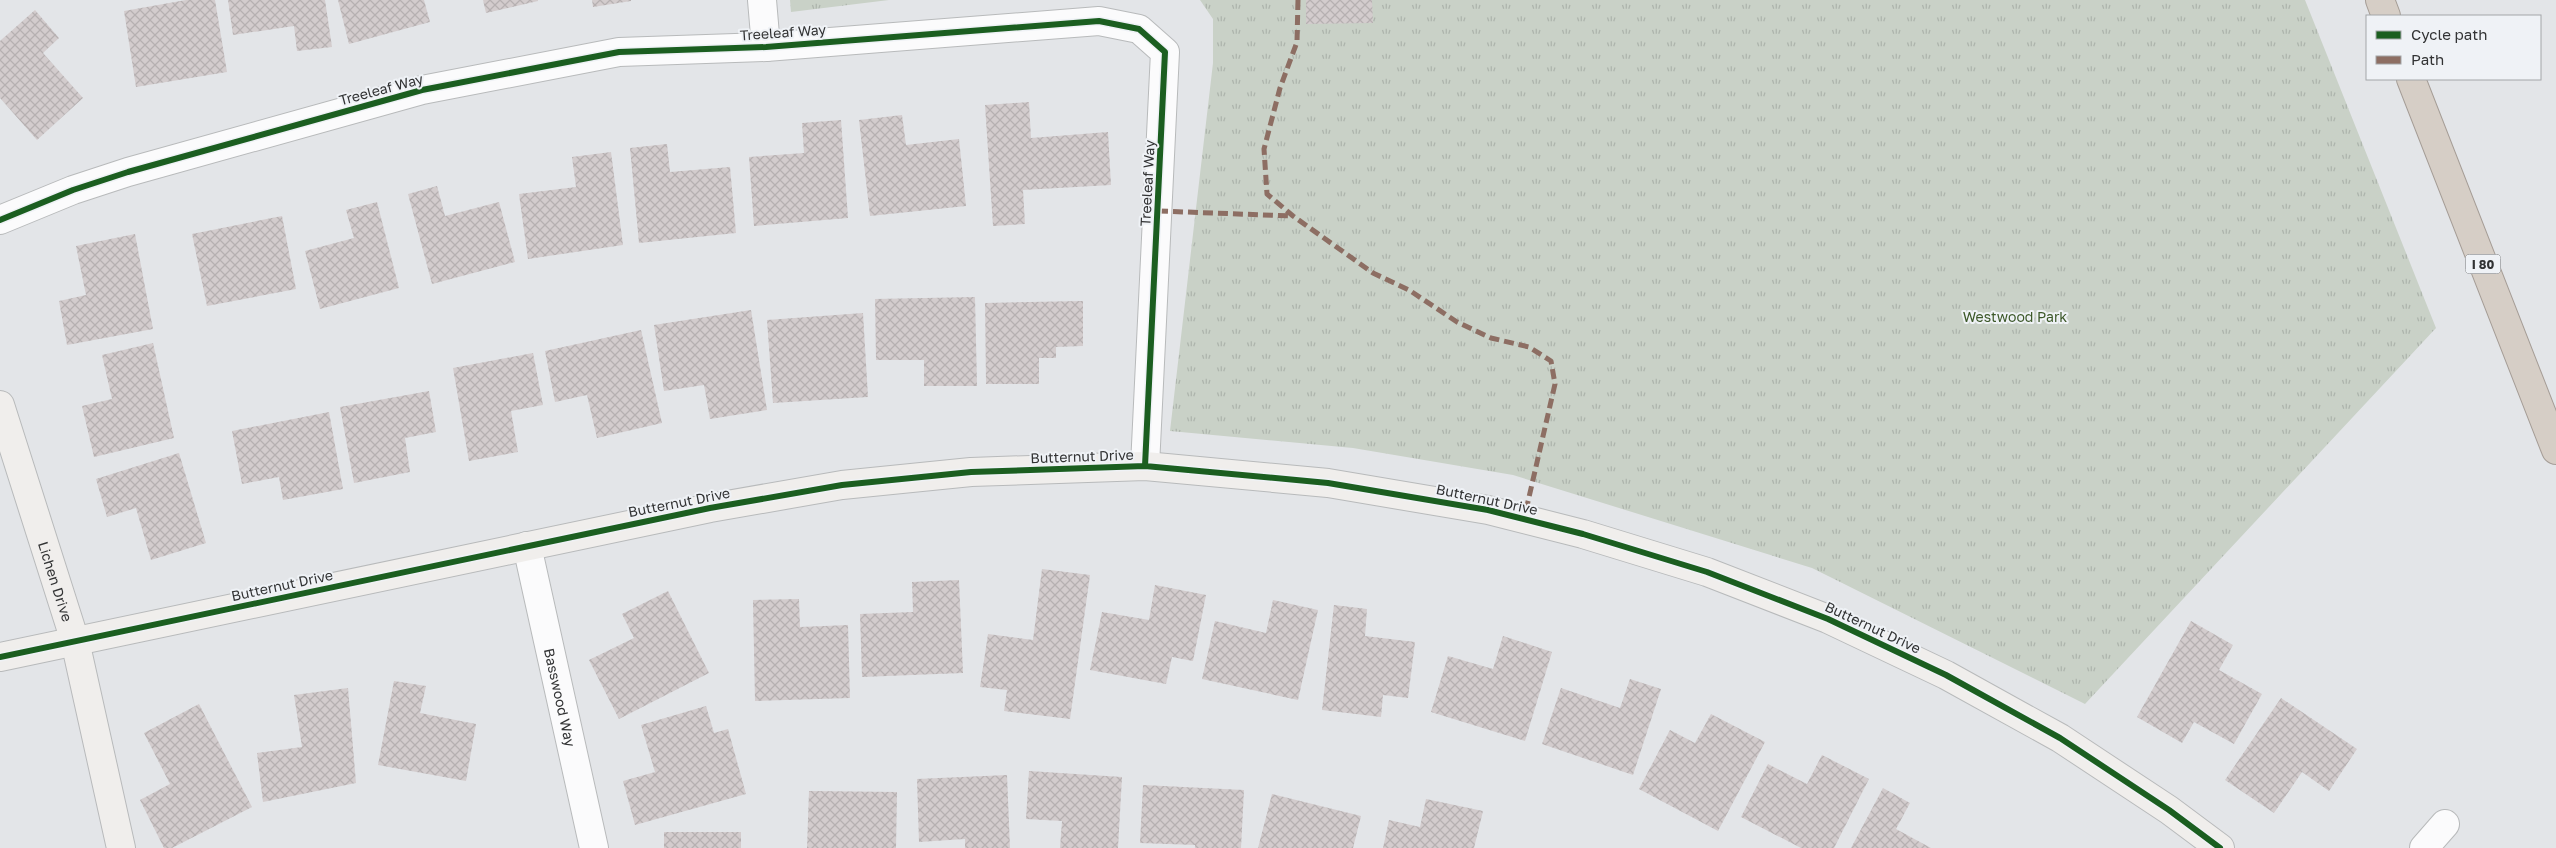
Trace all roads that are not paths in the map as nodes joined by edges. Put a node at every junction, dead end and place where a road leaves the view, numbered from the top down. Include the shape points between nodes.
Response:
1 (762, 0) edge
2 (2380, 0) edge
3 (2386, 15) edge
4 (766, 47) junction
5 (2411, 80) edge
6 (0, 220) edge
7 (0, 405) edge
8 (2556, 450) edge
9 (1145, 466) junction
10 (526, 546) junction
11 (75, 641) junction
12 (0, 657) edge
13 (2445, 824) dead end
14 (121, 848) edge
15 (594, 848) edge
16 (2220, 848) edge
17 (2424, 848) edge

1 - 4 street
2 - 3 highway
4 - 6 street, Treeleaf Way via 618,52 422,90 128,172
4 - 9 street, Treeleaf Way via 1099,21 1140,29 1166,52
5 - 8 highway, I 80
7 - 11 street, Lichen Drive
9 - 10 street, Butternut Drive via 971,472 842,484
9 - 16 street, Butternut Drive via 1328,483 1488,510 1583,534 1707,572 1828,619 1946,675 2060,738
10 - 11 street, Butternut Drive
10 - 15 street, Basswood Way
11 - 12 street, Butternut Drive
11 - 14 street, Lichen Drive
13 - 17 street

